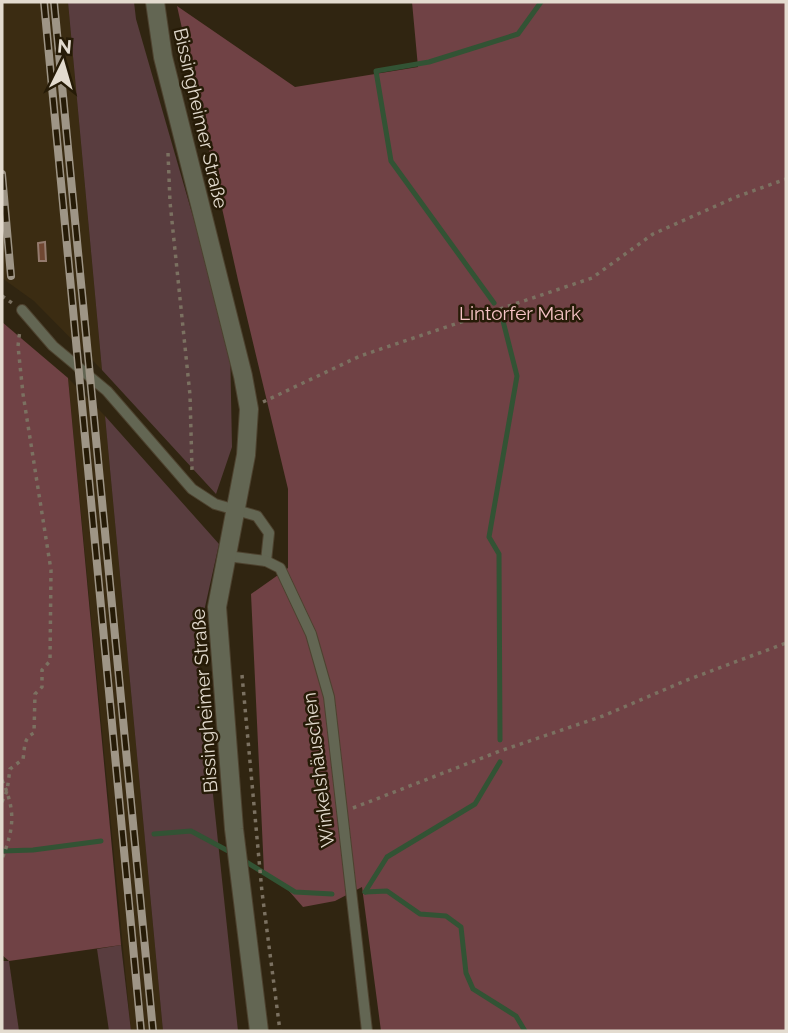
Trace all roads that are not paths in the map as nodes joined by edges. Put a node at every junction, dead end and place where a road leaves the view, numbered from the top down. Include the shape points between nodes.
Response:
1 (155, 2) edge
2 (22, 310) road end
3 (236, 510) junction
4 (227, 556) junction
5 (266, 561) junction
6 (259, 1031) edge
7 (368, 1031) edge

1 - 3 street, Bissingheimer Straße via 163,57 243,376 248,409 246,455
2 - 3 lane via 53,346 107,391 192,489 215,504
3 - 4 street, Bissingheimer Straße
3 - 5 lane via 257,516 269,533
4 - 5 lane
4 - 6 street, Bissingheimer Straße via 217,607 235,838
5 - 7 lane, Winkelshäuschen via 280,568 311,634 329,697

